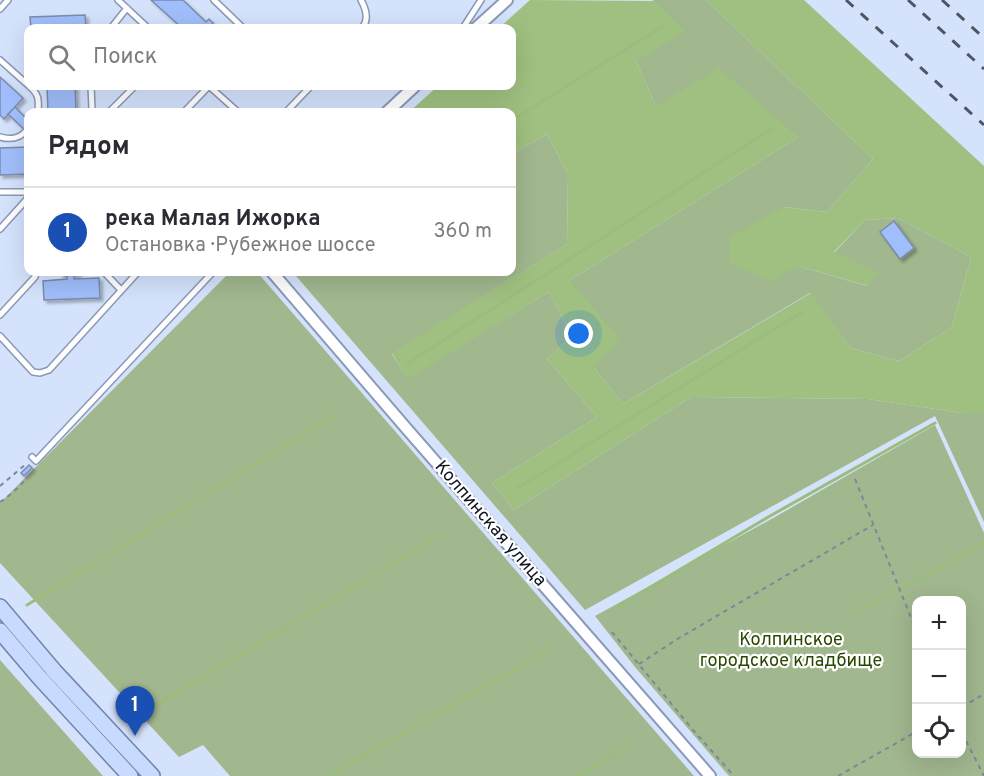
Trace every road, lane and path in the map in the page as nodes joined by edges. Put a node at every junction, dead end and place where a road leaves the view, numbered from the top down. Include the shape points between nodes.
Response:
1 (8, 0) edge
2 (118, 0) edge
3 (214, 0) edge
4 (361, 0) edge
5 (481, 0) edge
6 (507, 0) edge
7 (0, 9) edge
8 (127, 9) junction
9 (114, 24) edge
10 (144, 24) edge
11 (239, 24) edge
12 (365, 24) edge
13 (466, 24) edge
14 (480, 24) edge
15 (0, 60) edge
16 (24, 81) edge
17 (34, 90) edge
18 (91, 90) edge
19 (131, 90) edge
20 (205, 90) edge
21 (213, 90) edge
22 (307, 90) edge
23 (411, 90) edge
24 (38, 108) edge
25 (92, 108) edge
26 (113, 108) edge
27 (188, 108) edge
28 (234, 108) edge
29 (290, 108) edge
30 (391, 108) edge
31 (24, 134) edge
32 (0, 138) edge
33 (0, 192) edge
34 (24, 192) edge
35 (24, 202) edge
36 (0, 229) edge
37 (35, 276) edge
38 (108, 276) edge
39 (134, 276) edge
40 (209, 276) edge
41 (275, 276) edge
42 (121, 290) junction
43 (0, 315) edge
44 (0, 336) edge
45 (34, 459) junction
46 (855, 479) dead end
47 (0, 486) edge
48 (0, 502) edge
49 (873, 525) junction
50 (0, 607) edge
51 (912, 620) edge
52 (0, 631) edge
53 (612, 632) dead end
54 (639, 664) junction
55 (984, 694) edge
56 (966, 705) edge
57 (912, 734) edge
58 (966, 741) edge
59 (984, 775) edge
60 (130, 776) edge
61 (152, 776) edge
62 (710, 776) edge
63 (734, 776) edge
64 (838, 776) edge
65 (979, 776) edge

1 - 7 lane
2 - 8 lane
3 - 11 lane
4 - 12 lane via 367,14
5 - 13 lane
6 - 14 street
8 - 9 lane
8 - 10 lane
15 - 16 lane
17 - 24 lane
18 - 25 lane
19 - 26 lane
20 - 27 lane
21 - 28 lane
22 - 29 lane
23 - 30 street
31 - 32 lane via 11,140
33 - 34 lane
35 - 36 lane
37 - 43 lane
38 - 42 lane
39 - 42 lane
40 - 45 lane
41 - 62 street, Колпинская улица
42 - 44 lane via 49,370 33,372
45 - 47 path
45 - 48 path via 35,468 21,486
46 - 49 path
49 - 51 path
49 - 54 path
50 - 61 main road
52 - 60 main road
53 - 54 path
54 - 63 path
55 - 56 path
57 - 64 path
58 - 59 path
59 - 65 path

